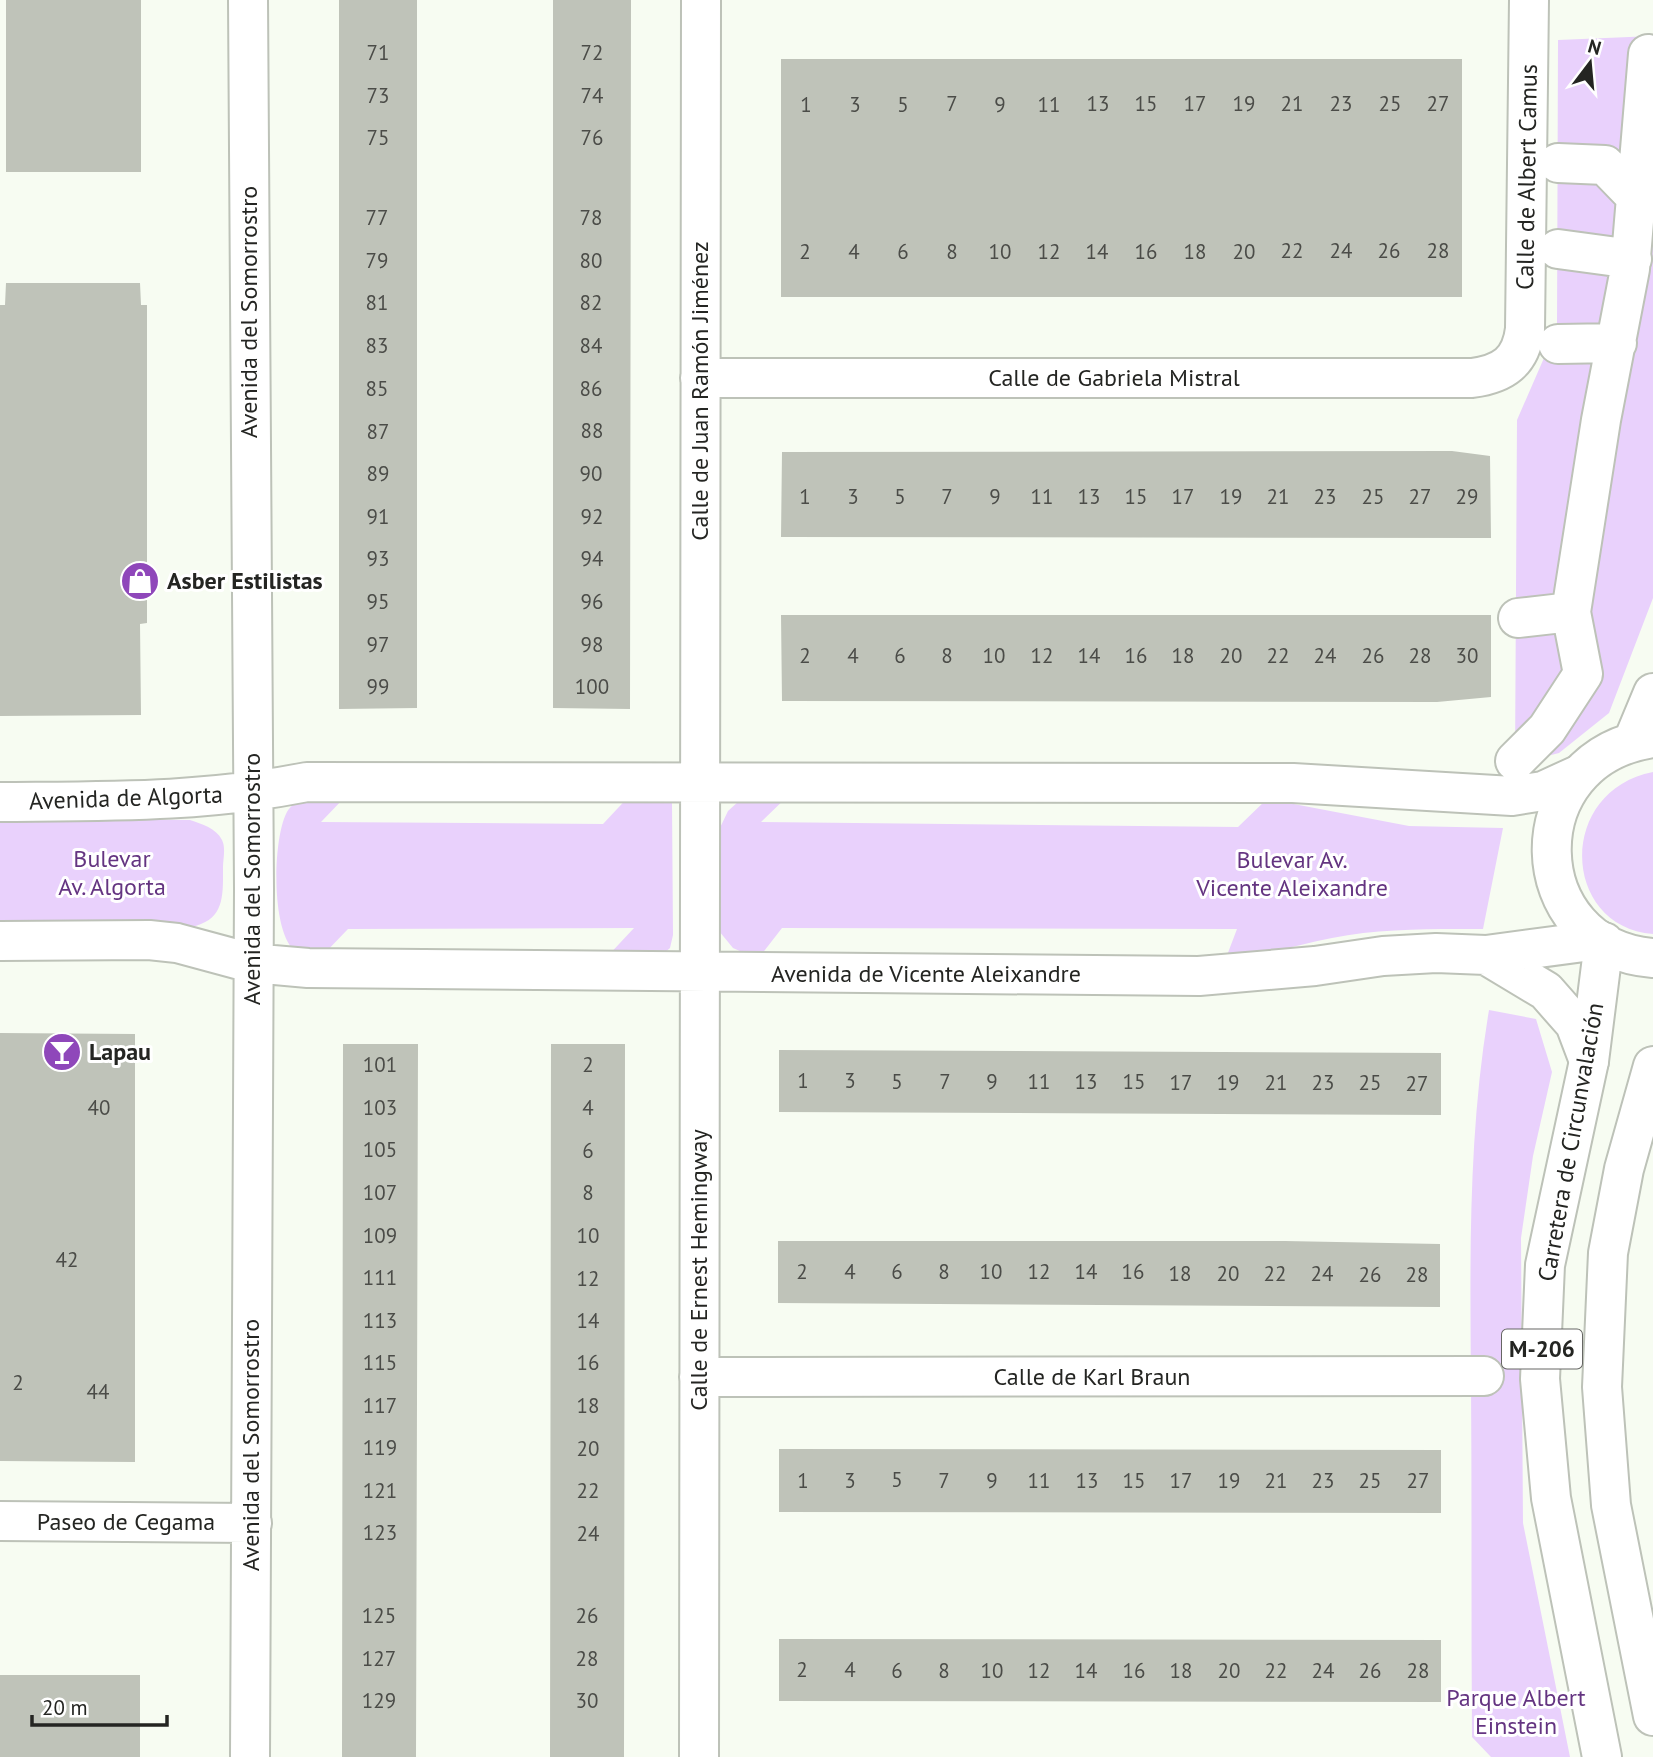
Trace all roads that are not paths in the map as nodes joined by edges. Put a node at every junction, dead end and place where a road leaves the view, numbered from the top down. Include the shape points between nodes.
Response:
1 (248, 0) edge
2 (701, 0) edge
3 (1529, 0) edge
4 (1648, 54) dead end
5 (1558, 163) dead end
6 (1637, 198) junction
7 (1559, 250) dead end
8 (1632, 259) junction
9 (1617, 343) junction
10 (1558, 344) dead end
11 (1519, 353) joint
12 (700, 379) junction
13 (1571, 612) junction
14 (1518, 618) dead end
15 (1653, 693) edge
16 (1643, 740) edge
17 (1515, 761) dead end
18 (1578, 775) junction
19 (699, 782) junction
20 (253, 793) junction
21 (0, 802) edge
22 (0, 941) edge
23 (1601, 941) junction
24 (1486, 955) junction
25 (1653, 958) edge
26 (251, 962) junction
27 (698, 971) junction
28 (1589, 1061) junction
29 (1653, 1066) edge
30 (1484, 1376) dead end
31 (699, 1377) junction
32 (0, 1521) edge
33 (252, 1523) junction
34 (1653, 1716) edge
35 (250, 1757) edge
36 (699, 1757) edge
37 (1602, 1757) edge

1 - 20 street, Avenida del Somorrostro
2 - 12 street, Calle de Juan Ramón Jiménez
3 - 11 street, Calle de Albert Camus via 1525,329
4 - 6 street
5 - 6 street via 1605,165
6 - 8 street
7 - 8 street
8 - 9 street
9 - 10 street
9 - 13 street
11 - 12 street, Calle de Gabriela Mistral via 1508,368 1472,378
12 - 19 street, Calle de Juan Ramón Jiménez
13 - 14 street
13 - 17 street via 1583,674 1547,729
15 - 16 street
16 - 18 street via 1613,748
18 - 19 street via 1543,791 1512,796 1293,783
18 - 23 street via 1555,816 1552,862 1567,906
19 - 20 street via 307,782
19 - 27 street, Calle de Ernest Hemingway
20 - 21 street, Avenida de Algorta via 177,801
20 - 26 street, Avenida del Somorrostro
22 - 26 street via 149,940
23 - 24 street, Avenida de Vicente Aleixandre
23 - 25 street
23 - 28 street, Carretera de Circunvalación / M-206
24 - 27 street, Avenida de Vicente Aleixandre via 1383,956 1315,967 1199,976
24 - 28 street via 1546,992 1575,1024
26 - 27 street, Avenida de Vicente Aleixandre via 308,968
26 - 33 street, Avenida del Somorrostro
27 - 31 street, Calle de Ernest Hemingway
28 - 37 street, Carretera de Circunvalación / M-206 via 1545,1265 1540,1379 1551,1497
29 - 34 street, M-206 via 1624,1169 1608,1253 1602,1387 1611,1505
30 - 31 street, Calle de Karl Braun
31 - 36 street, Calle de Ernest Hemingway
32 - 33 street, Paseo de Cegama
33 - 35 street, Avenida del Somorrostro

